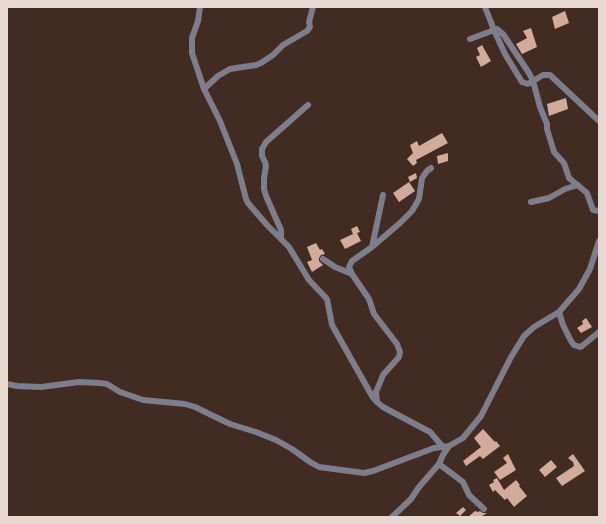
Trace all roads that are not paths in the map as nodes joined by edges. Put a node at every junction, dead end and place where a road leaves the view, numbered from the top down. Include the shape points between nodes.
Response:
1 (200, 7) edge
2 (313, 7) edge
3 (486, 7) edge
4 (494, 30) junction
5 (470, 38) dead end
6 (533, 81) junction
7 (204, 89) junction
8 (308, 105) dead end
9 (599, 121) edge
10 (431, 168) dead end
11 (578, 185) junction
12 (383, 196) dead end
13 (532, 202) dead end
14 (599, 211) edge
15 (281, 238) junction
16 (599, 241) edge
17 (372, 247) junction
18 (323, 259) dead end
19 (352, 274) junction
20 (559, 312) junction
21 (599, 332) edge
22 (7, 384) edge
23 (378, 402) junction
24 (434, 436) junction
25 (446, 446) junction
26 (434, 448) junction
27 (440, 464) junction
28 (484, 509) dead end
29 (392, 517) edge

1 - 7 street via 192,52
2 - 7 street via 307,31 260,63 230,69
3 - 4 street
4 - 5 street
4 - 6 street via 497,29 503,34
4 - 6 street via 522,82 528,84
6 - 9 street via 543,75 550,75
6 - 11 street via 554,152 564,163 569,178
7 - 15 street via 237,164 246,199 262,220
8 - 15 street via 266,142 262,149 262,156 266,162 264,189 281,230
10 - 17 street via 422,178 419,199 412,211
11 - 13 street via 549,198
11 - 14 street via 587,193 593,210
12 - 17 street
15 - 23 street via 309,280 327,299 332,325 372,396
16 - 20 street via 585,279
17 - 19 street via 350,263
18 - 19 street
19 - 23 street via 369,299 374,314 397,344 400,352 381,380 376,392
20 - 21 street via 563,326 574,345 582,346
20 - 25 street via 524,336 481,416 463,438
22 - 26 street via 41,387 79,382 100,383 143,400 185,404 230,424 276,440 310,462 325,468 364,473
23 - 24 street
24 - 25 street
24 - 26 street
25 - 26 street
25 - 27 street
27 - 28 street via 463,482 469,495
27 - 29 street

